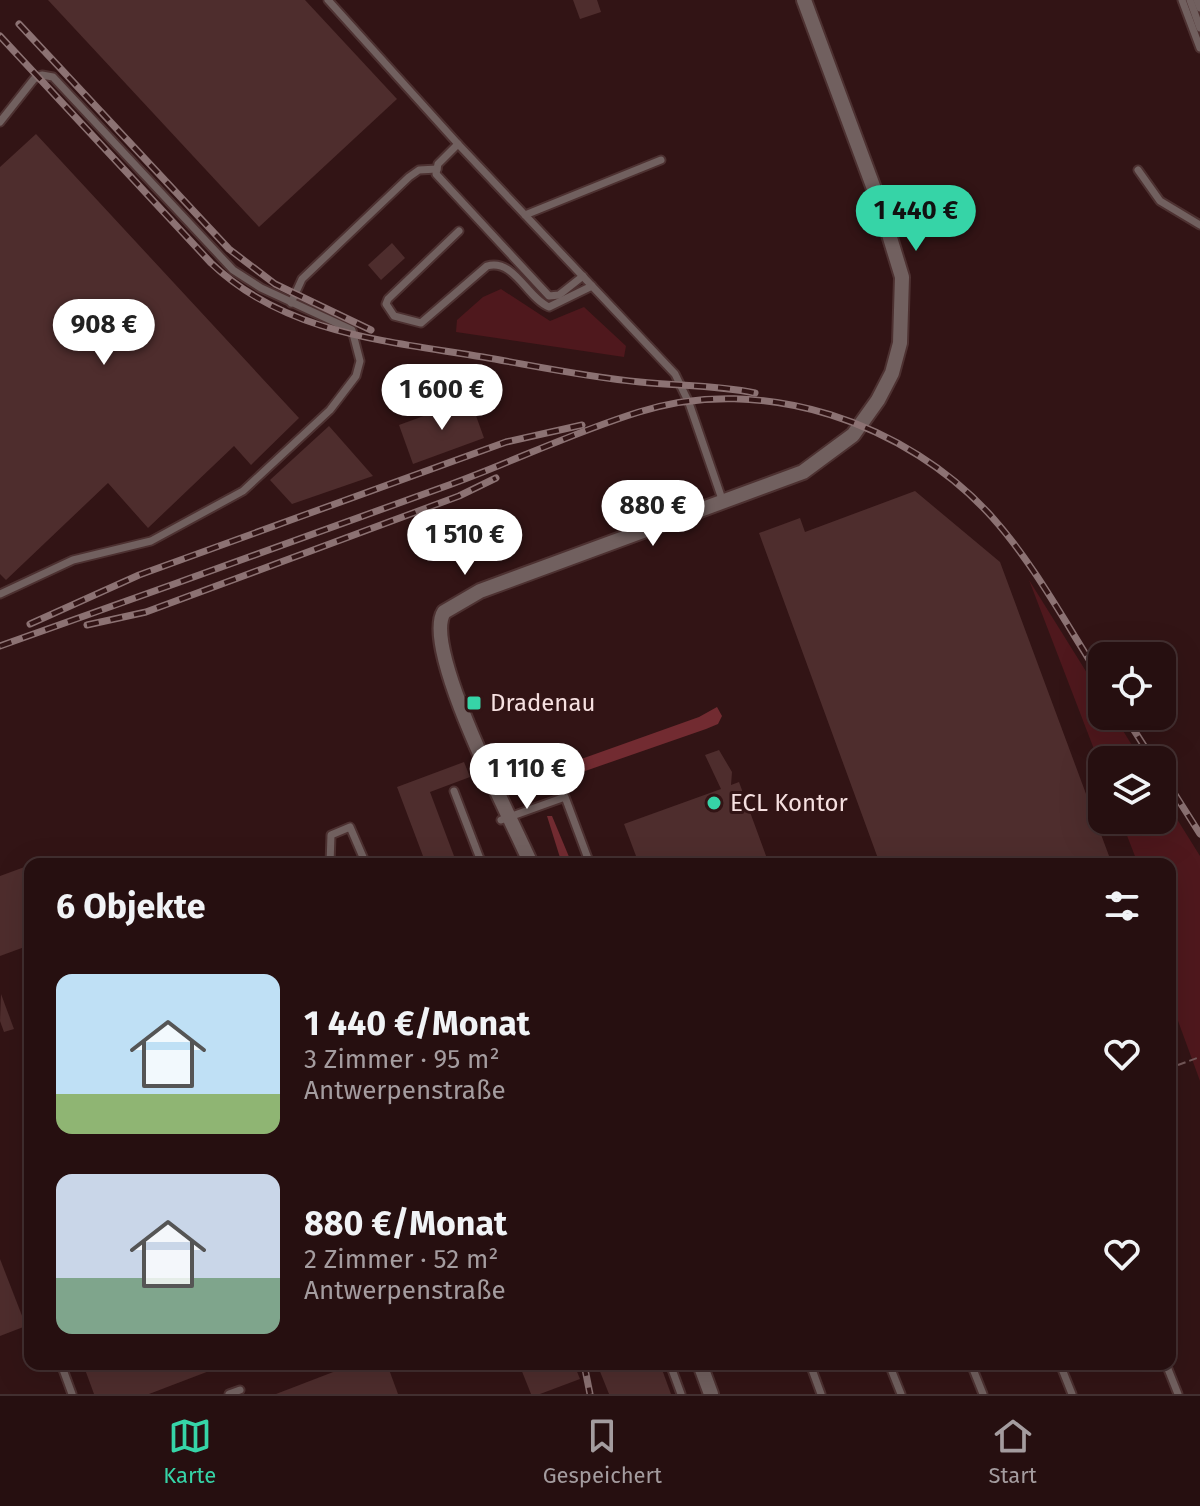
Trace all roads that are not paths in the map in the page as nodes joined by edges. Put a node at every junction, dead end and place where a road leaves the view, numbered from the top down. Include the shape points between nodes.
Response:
1 (328, 0) edge
2 (804, 0) edge
3 (1182, 0) edge
4 (1190, 0) edge
5 (1197, 0) edge
6 (1200, 8) edge
7 (1200, 28) edge
8 (1200, 48) edge
9 (0, 122) edge
10 (458, 144) junction
11 (661, 160) dead end
12 (437, 169) junction
13 (1138, 170) dead end
14 (525, 215) junction
15 (1200, 225) edge
16 (459, 231) dead end
17 (583, 276) junction
18 (592, 286) junction
19 (291, 303) junction
20 (723, 502) junction
21 (0, 594) edge
22 (454, 791) dead end
23 (505, 819) junction
24 (330, 858) edge
25 (363, 858) edge
26 (480, 858) edge
27 (528, 858) edge
28 (588, 858) edge
29 (63, 1370) edge
30 (672, 1370) edge
31 (702, 1370) edge
32 (812, 1370) edge
33 (891, 1370) edge
34 (973, 1370) edge
35 (1062, 1370) edge
36 (1168, 1370) edge
37 (240, 1390) dead end
38 (72, 1394) edge
39 (229, 1394) edge
40 (681, 1394) edge
41 (711, 1394) edge
42 (821, 1394) edge
43 (901, 1394) edge
44 (983, 1394) edge
45 (1072, 1394) edge
46 (1178, 1394) edge

1 - 10 lane
2 - 20 street via 894,248 902,277 900,343 878,400 853,435 803,472
3 - 8 lane
4 - 7 lane
5 - 6 lane
9 - 19 lane via 34,79 53,77 216,254
10 - 12 lane
10 - 14 lane
11 - 14 lane
12 - 17 lane via 436,174 549,296 559,295
12 - 19 lane via 409,177 302,279
13 - 15 lane via 1160,201
14 - 17 lane
16 - 18 lane via 388,299 394,316 421,323 494,264 509,270 549,307
17 - 18 lane
18 - 20 lane via 675,374
19 - 21 lane via 355,335 360,361 356,376 330,410 243,491 151,541 73,560
20 - 23 street via 600,540 461,599 441,617 437,631 444,655
22 - 26 lane
23 - 27 street
23 - 28 lane via 565,797
24 - 25 lane via 331,835 350,827
29 - 38 lane
30 - 40 lane
31 - 41 street
32 - 42 lane
33 - 43 lane
34 - 44 lane
35 - 45 lane
36 - 46 lane
37 - 39 lane

